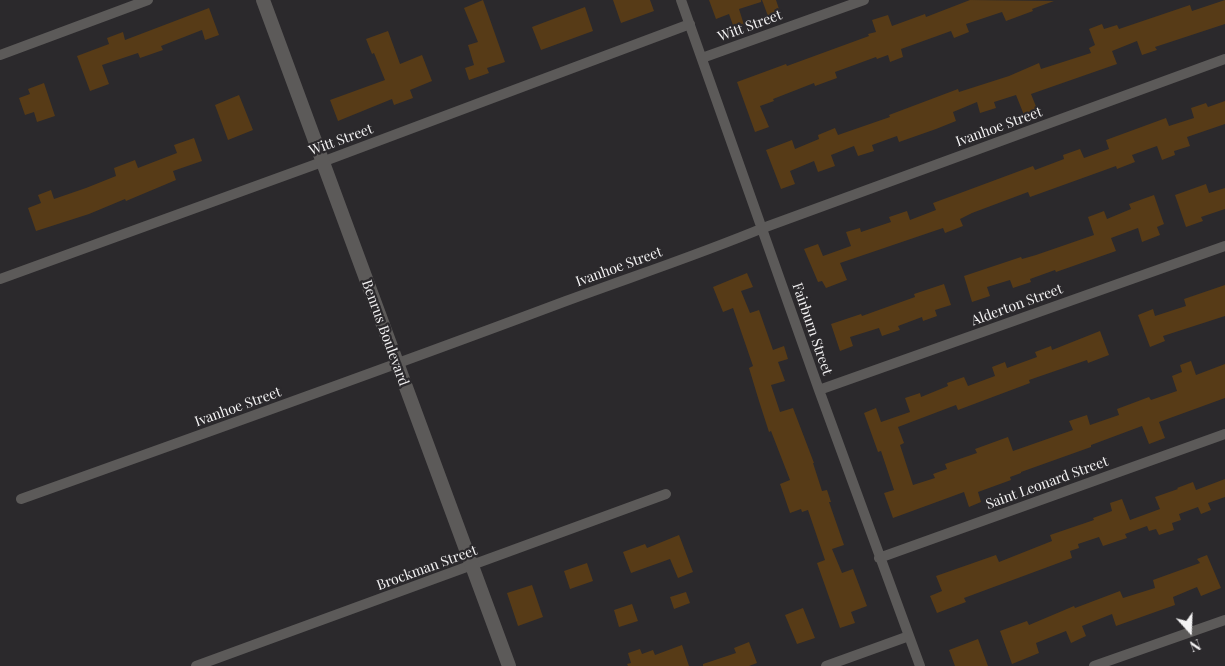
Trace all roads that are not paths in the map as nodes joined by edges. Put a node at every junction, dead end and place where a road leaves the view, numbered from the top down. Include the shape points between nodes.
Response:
1 (148, 0) edge
2 (263, 0) edge
3 (681, 0) edge
4 (864, 0) edge
5 (690, 24) junction
6 (0, 55) edge
7 (702, 58) junction
8 (1225, 60) edge
9 (322, 162) junction
10 (763, 228) junction
11 (1225, 246) edge
12 (0, 278) edge
13 (397, 364) junction
14 (819, 390) junction
15 (1225, 434) edge
16 (666, 494) dead end
17 (21, 500) dead end
18 (879, 558) junction
19 (472, 566) junction
20 (1225, 620) edge
21 (909, 636) junction
22 (196, 666) edge
23 (508, 666) edge
24 (826, 666) edge
25 (920, 666) edge
26 (1094, 666) edge

1 - 6 street
2 - 9 street, Benrus Boulevard
3 - 5 street, Fairburn Street
4 - 7 street, Witt Street
5 - 7 street, Fairburn Street
5 - 9 street, Witt Street
7 - 10 street, Fairburn Street
8 - 10 street, Ivanhoe Street
9 - 12 street, Witt Street
9 - 13 street, Benrus Boulevard
10 - 13 street, Ivanhoe Street
10 - 14 street, Fairburn Street
11 - 14 street, Alderton Street
13 - 17 street, Ivanhoe Street
13 - 19 street, Benrus Boulevard
14 - 18 street, Fairburn Street
15 - 18 street, Saint Leonard Street
16 - 19 street, Brockman Street
18 - 21 street, Fairburn Street
19 - 22 street, Brockman Street
19 - 23 street, Benrus Boulevard
20 - 26 street
21 - 24 street
21 - 25 street, Fairburn Street

